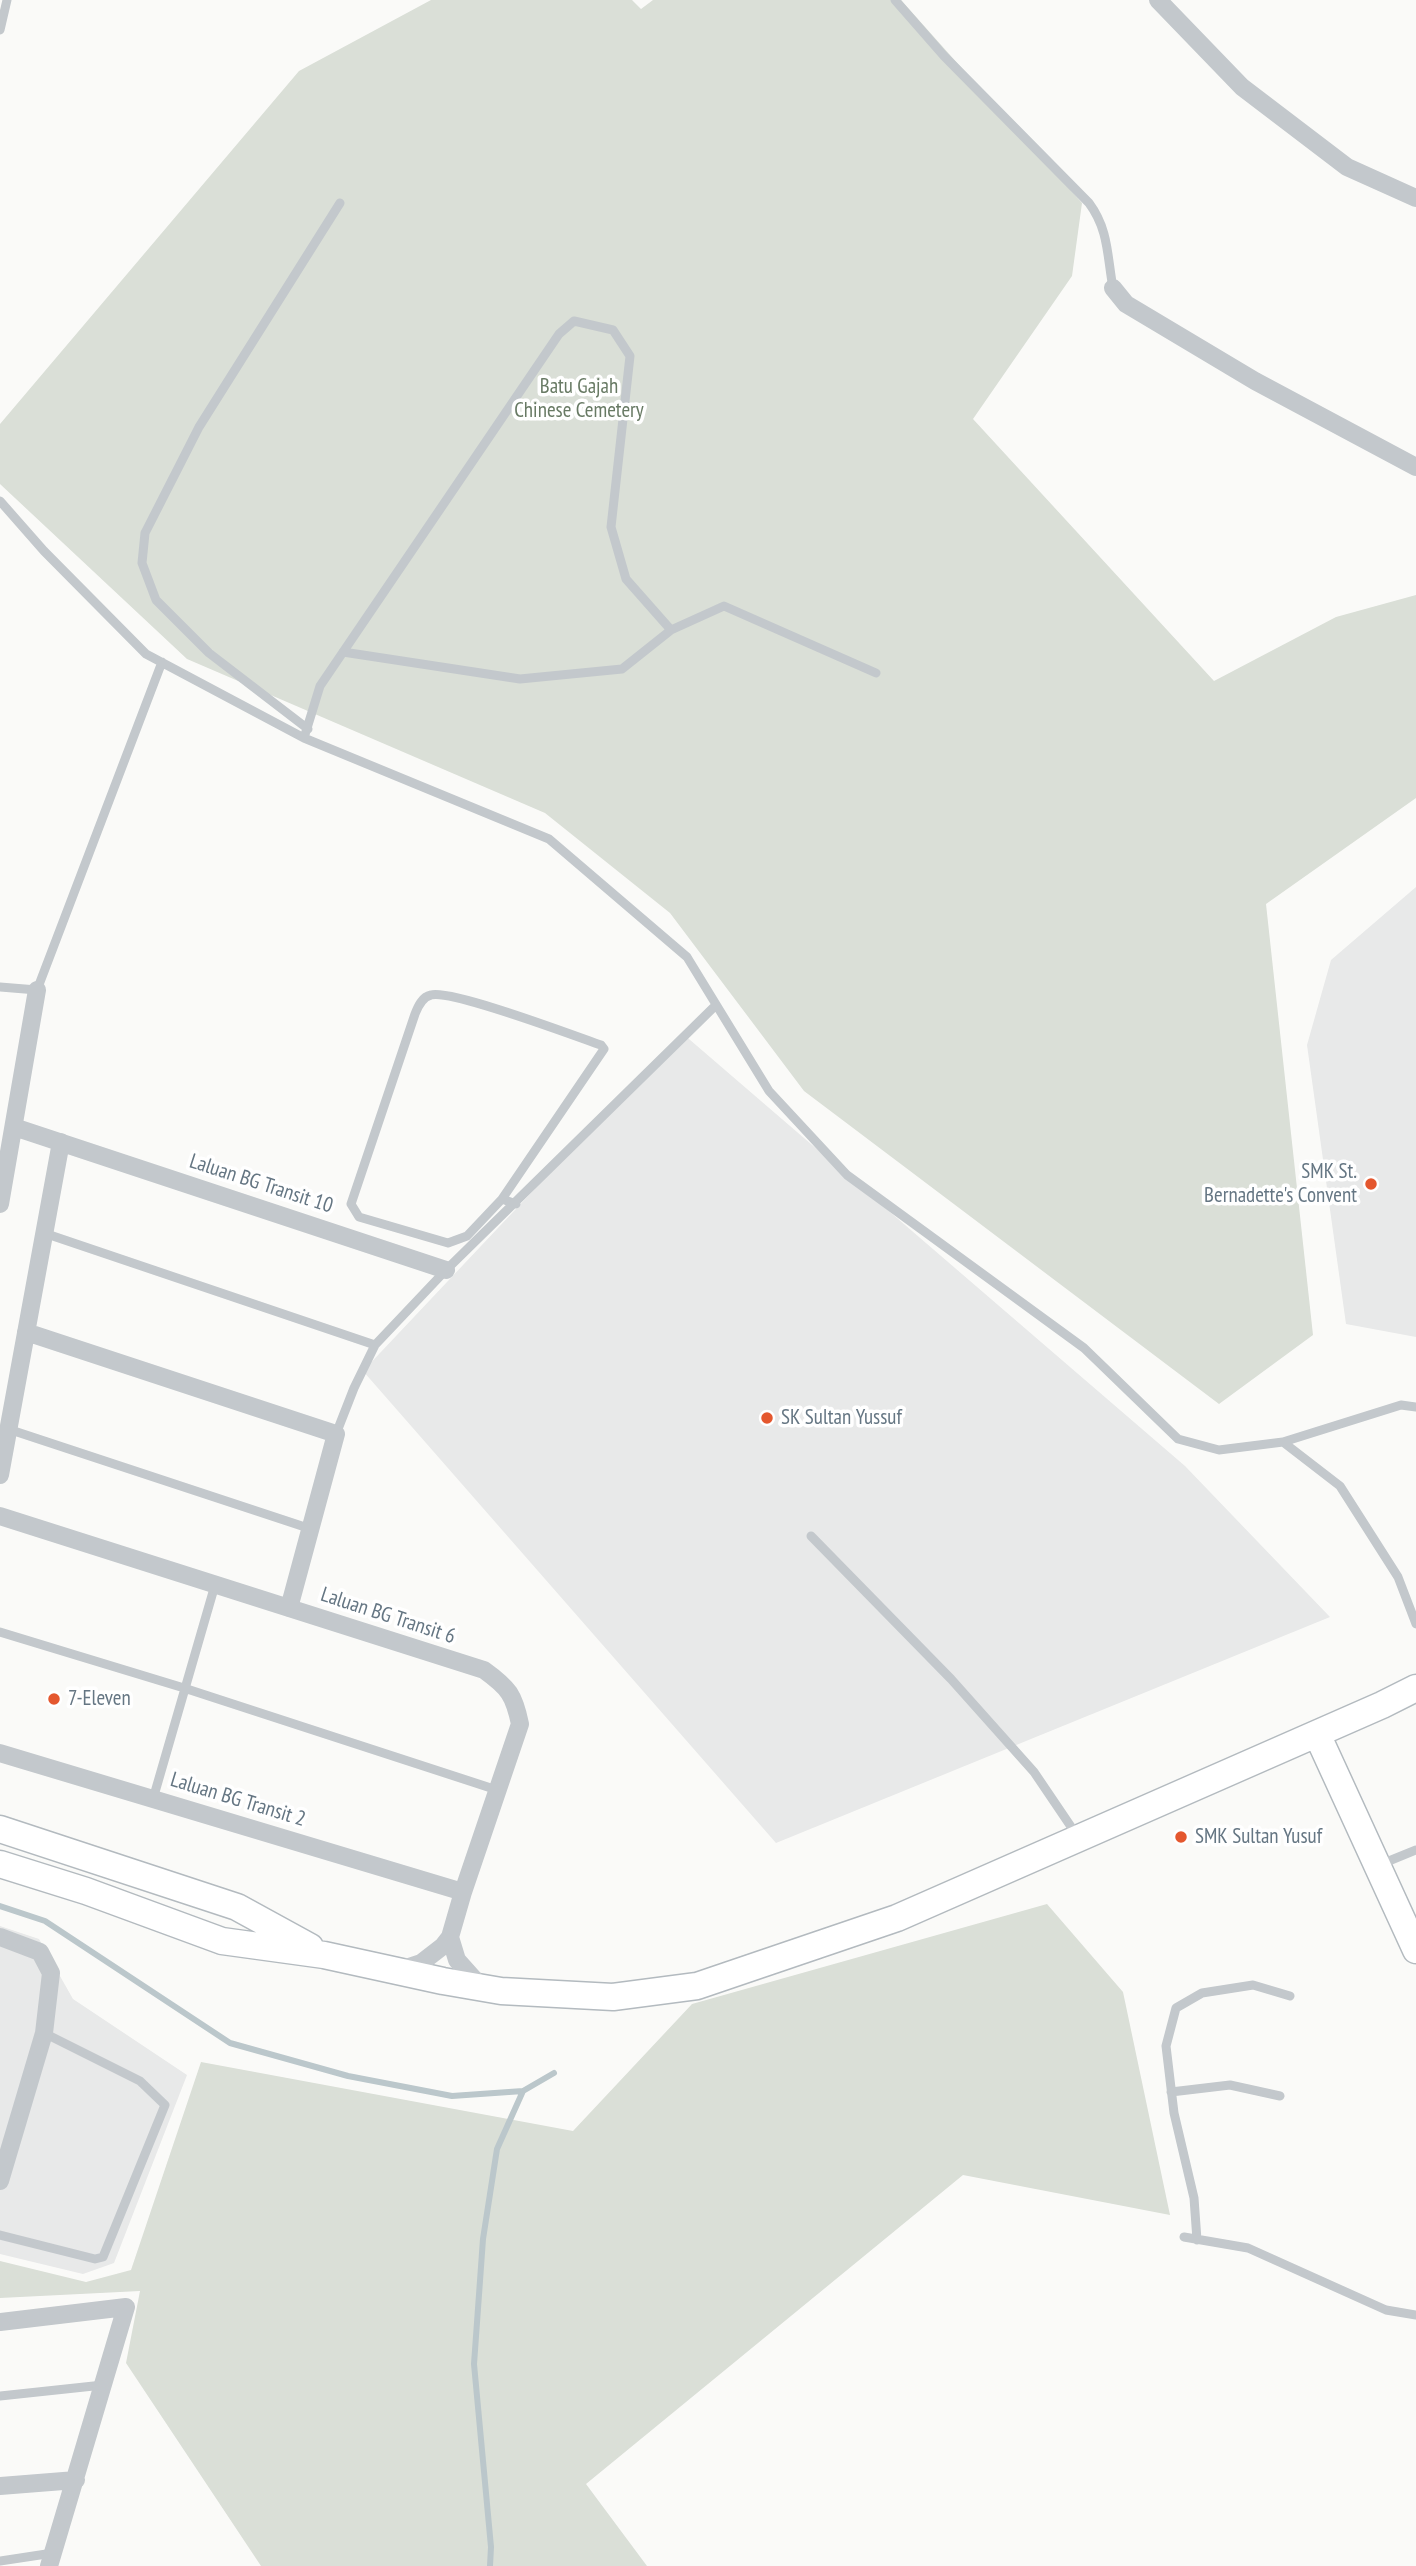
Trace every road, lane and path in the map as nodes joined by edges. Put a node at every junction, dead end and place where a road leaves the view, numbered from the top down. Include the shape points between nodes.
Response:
1 (7, 0) edge
2 (895, 0) edge
3 (1157, 0) edge
4 (0, 30) edge
5 (1416, 198) edge
6 (340, 203) dead end
7 (1113, 288) joint
8 (1416, 467) edge
9 (0, 501) edge
10 (671, 630) junction
11 (343, 652) junction
12 (162, 662) junction
13 (876, 673) dead end
14 (306, 734) junction
15 (0, 987) edge
16 (37, 990) junction
17 (716, 1005) junction
18 (13, 1127) junction
19 (61, 1142) junction
20 (502, 1199) junction
21 (0, 1204) edge
22 (516, 1204) junction
23 (44, 1234) junction
24 (446, 1270) junction
25 (26, 1332) junction
26 (375, 1345) junction
27 (1416, 1407) edge
28 (8, 1429) junction
29 (336, 1434) junction
30 (1283, 1442) junction
31 (0, 1475) edge
32 (0, 1516) edge
33 (311, 1529) junction
34 (811, 1536) dead end
35 (215, 1585) junction
36 (289, 1608) junction
37 (1416, 1624) edge
38 (0, 1632) edge
39 (184, 1688) junction
40 (1416, 1688) edge
41 (1317, 1734) junction
42 (0, 1753) edge
43 (497, 1790) junction
44 (153, 1799) junction
45 (0, 1829) edge
46 (1079, 1838) junction
47 (1416, 1850) edge
48 (0, 1864) edge
49 (1377, 1865) junction
50 (463, 1892) junction
51 (0, 1937) edge
52 (450, 1937) junction
53 (1416, 1950) edge
54 (324, 1955) junction
55 (397, 1971) junction
56 (482, 1988) junction
57 (1290, 1996) dead end
58 (44, 2033) junction
59 (1171, 2092) junction
60 (1280, 2096) dead end
61 (0, 2181) edge
62 (0, 2235) edge
63 (1184, 2237) dead end
64 (1197, 2240) junction
65 (1416, 2315) edge
66 (0, 2322) edge
67 (103, 2385) junction
68 (0, 2396) edge
69 (76, 2480) junction
70 (0, 2486) edge
71 (51, 2560) edge
72 (0, 2561) edge

1 - 4 lane
2 - 7 lane via 1089,203 1105,233
3 - 5 street via 1242,87 1347,167
6 - 14 lane via 199,427 145,533 142,563 156,600 209,653
7 - 8 street via 1126,304 1255,381
9 - 12 lane via 146,654
10 - 11 lane via 622,669 520,679
10 - 11 lane via 626,579 611,527 630,356 613,330 575,321 559,334
10 - 13 lane via 724,606
11 - 14 lane via 320,686
12 - 14 lane
12 - 16 lane
14 - 17 lane via 549,839 687,957
15 - 16 lane
16 - 18 street
17 - 22 lane
17 - 30 lane via 769,1091 847,1175 1084,1348 1178,1439 1219,1451
18 - 19 street, Laluan BG Transit 10
18 - 21 street
19 - 23 street
19 - 24 street, Laluan BG Transit 10
20 - 20 lane via 467,1236 448,1243 359,1217 353,1210 351,1204 410,1027 427,996 450,996 514,1015 604,1049
20 - 22 lane
22 - 24 lane
23 - 25 street
23 - 26 lane
24 - 26 lane
25 - 28 street
25 - 29 street
26 - 29 lane
27 - 30 lane via 1401,1405
28 - 31 street
28 - 33 lane
29 - 33 street
30 - 37 lane via 1340,1486 1398,1577
32 - 35 street, Laluan BG Transit 6
33 - 36 street
34 - 46 lane via 951,1679 1034,1772
35 - 36 street, Laluan BG Transit 6
35 - 39 lane
36 - 43 street, Laluan BG Transit 6 via 484,1670 499,1681 515,1700 520,1724
38 - 39 lane
39 - 43 lane
39 - 44 lane
40 - 41 main road
41 - 46 main road
41 - 49 main road
42 - 44 street, Laluan BG Transit 2
43 - 50 street, Laluan BG Transit 6
44 - 50 street, Laluan BG Transit 2
45 - 54 main road via 237,1907
46 - 56 main road via 897,1918 697,1986 613,1997
47 - 49 lane
48 - 54 main road via 222,1941
49 - 53 main road
50 - 52 street, Laluan BG Transit 6
51 - 58 street via 40,1952 51,1973
52 - 55 street via 421,1964
52 - 56 street via 457,1960
54 - 55 main road
55 - 56 main road
57 - 59 lane via 1253,1985 1202,1993 1176,2008 1166,2046
58 - 61 street
58 - 62 lane via 140,2081 164,2105 103,2257 95,2259
59 - 60 lane via 1230,2085
59 - 64 lane via 1194,2198
63 - 64 lane
64 - 65 lane via 1248,2248 1386,2310
66 - 67 street via 126,2307
67 - 68 lane
67 - 69 street
69 - 70 street
69 - 71 street
71 - 72 lane

